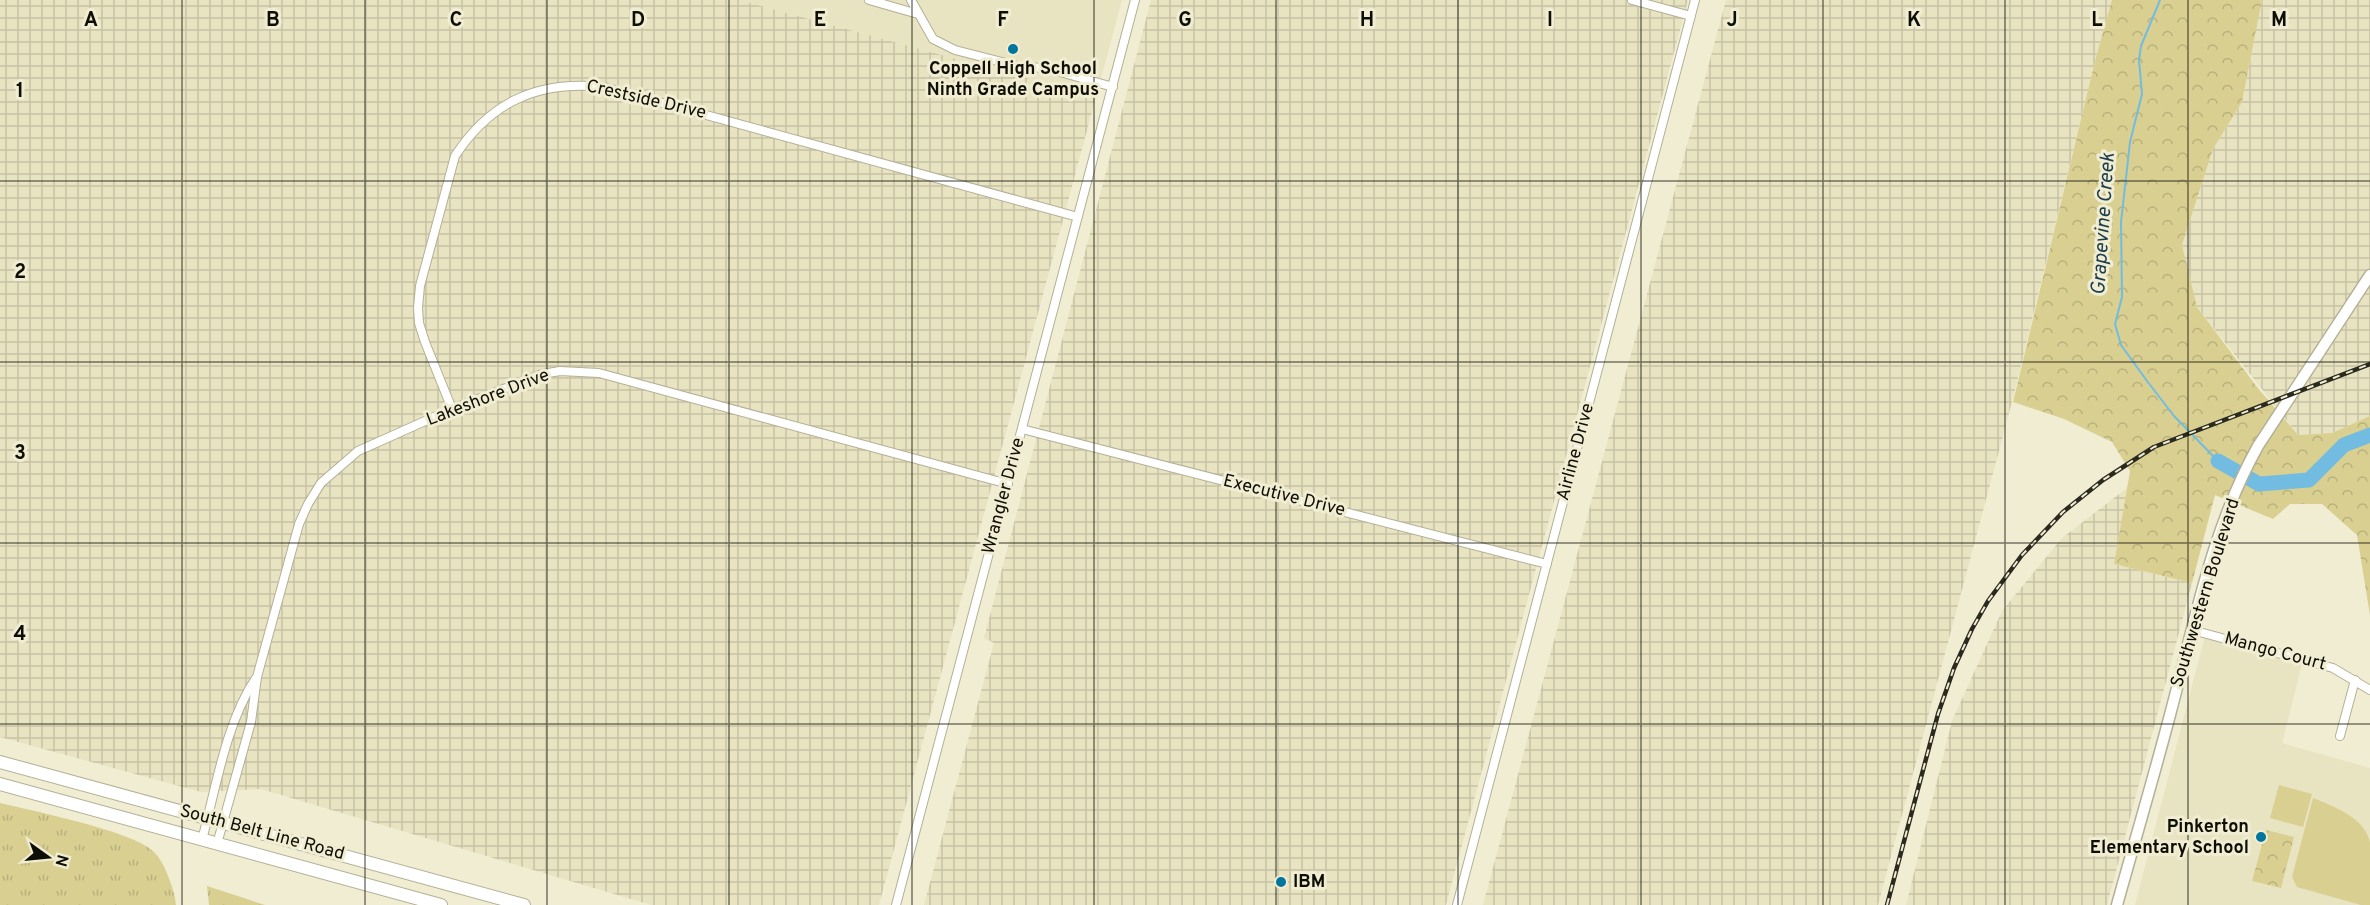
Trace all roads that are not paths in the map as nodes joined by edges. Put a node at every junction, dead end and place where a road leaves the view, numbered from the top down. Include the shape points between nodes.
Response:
1 (869, 0) edge
2 (911, 0) edge
3 (1136, 0) edge
4 (1632, 0) edge
5 (1695, 0) edge
6 (918, 14) junction
7 (1691, 16) junction
8 (1113, 87) junction
9 (1078, 218) junction
10 (2370, 275) edge
11 (452, 409) junction
12 (1022, 429) junction
13 (1008, 484) junction
14 (1547, 564) junction
15 (2192, 630) junction
16 (257, 677) junction
17 (2355, 680) junction
18 (2370, 690) edge
19 (2340, 736) dead end
20 (0, 762) edge
21 (0, 784) edge
22 (208, 818) junction
23 (223, 822) junction
24 (202, 840) junction
25 (217, 844) junction
26 (448, 884) junction
27 (442, 905) edge
28 (524, 905) edge
29 (896, 905) edge
30 (1457, 905) edge
31 (2117, 905) edge

1 - 6 street
2 - 6 street
3 - 8 street, Wrangler Drive
4 - 7 street
5 - 7 street, Airline Drive
6 - 8 street via 933,39 955,50 1021,67 1047,68
7 - 14 street, Airline Drive
8 - 9 street, Wrangler Drive
9 - 11 street, Crestside Drive via 604,87 577,84 530,92 484,121 455,156 420,286 419,324
9 - 12 street, Wrangler Drive
10 - 15 street, Southwestern Boulevard via 2258,446 2223,521
11 - 13 street, Lakeshore Drive via 542,374 583,370
11 - 16 street, Lakeshore Drive via 358,451 321,483 299,524
12 - 13 street, Wrangler Drive
12 - 14 street, Executive Drive
13 - 29 street, Wrangler Drive
14 - 30 street, Airline Drive
15 - 17 street, Mango Court via 2333,668
15 - 31 street, Southwestern Boulevard
16 - 22 street, Lakeshore Drive via 234,720
16 - 23 street, Lakeshore Drive via 251,722
17 - 18 street, Mango Court
17 - 19 street
20 - 22 main road, South Belt Line Road
21 - 24 main road, South Belt Line Road
22 - 23 main road, South Belt Line Road
22 - 24 street, Lakeshore Drive
23 - 25 street, Lakeshore Drive
23 - 26 main road, South Belt Line Road
24 - 25 main road, South Belt Line Road
25 - 27 main road, South Belt Line Road
26 - 27 main road
26 - 28 main road, South Belt Line Road

